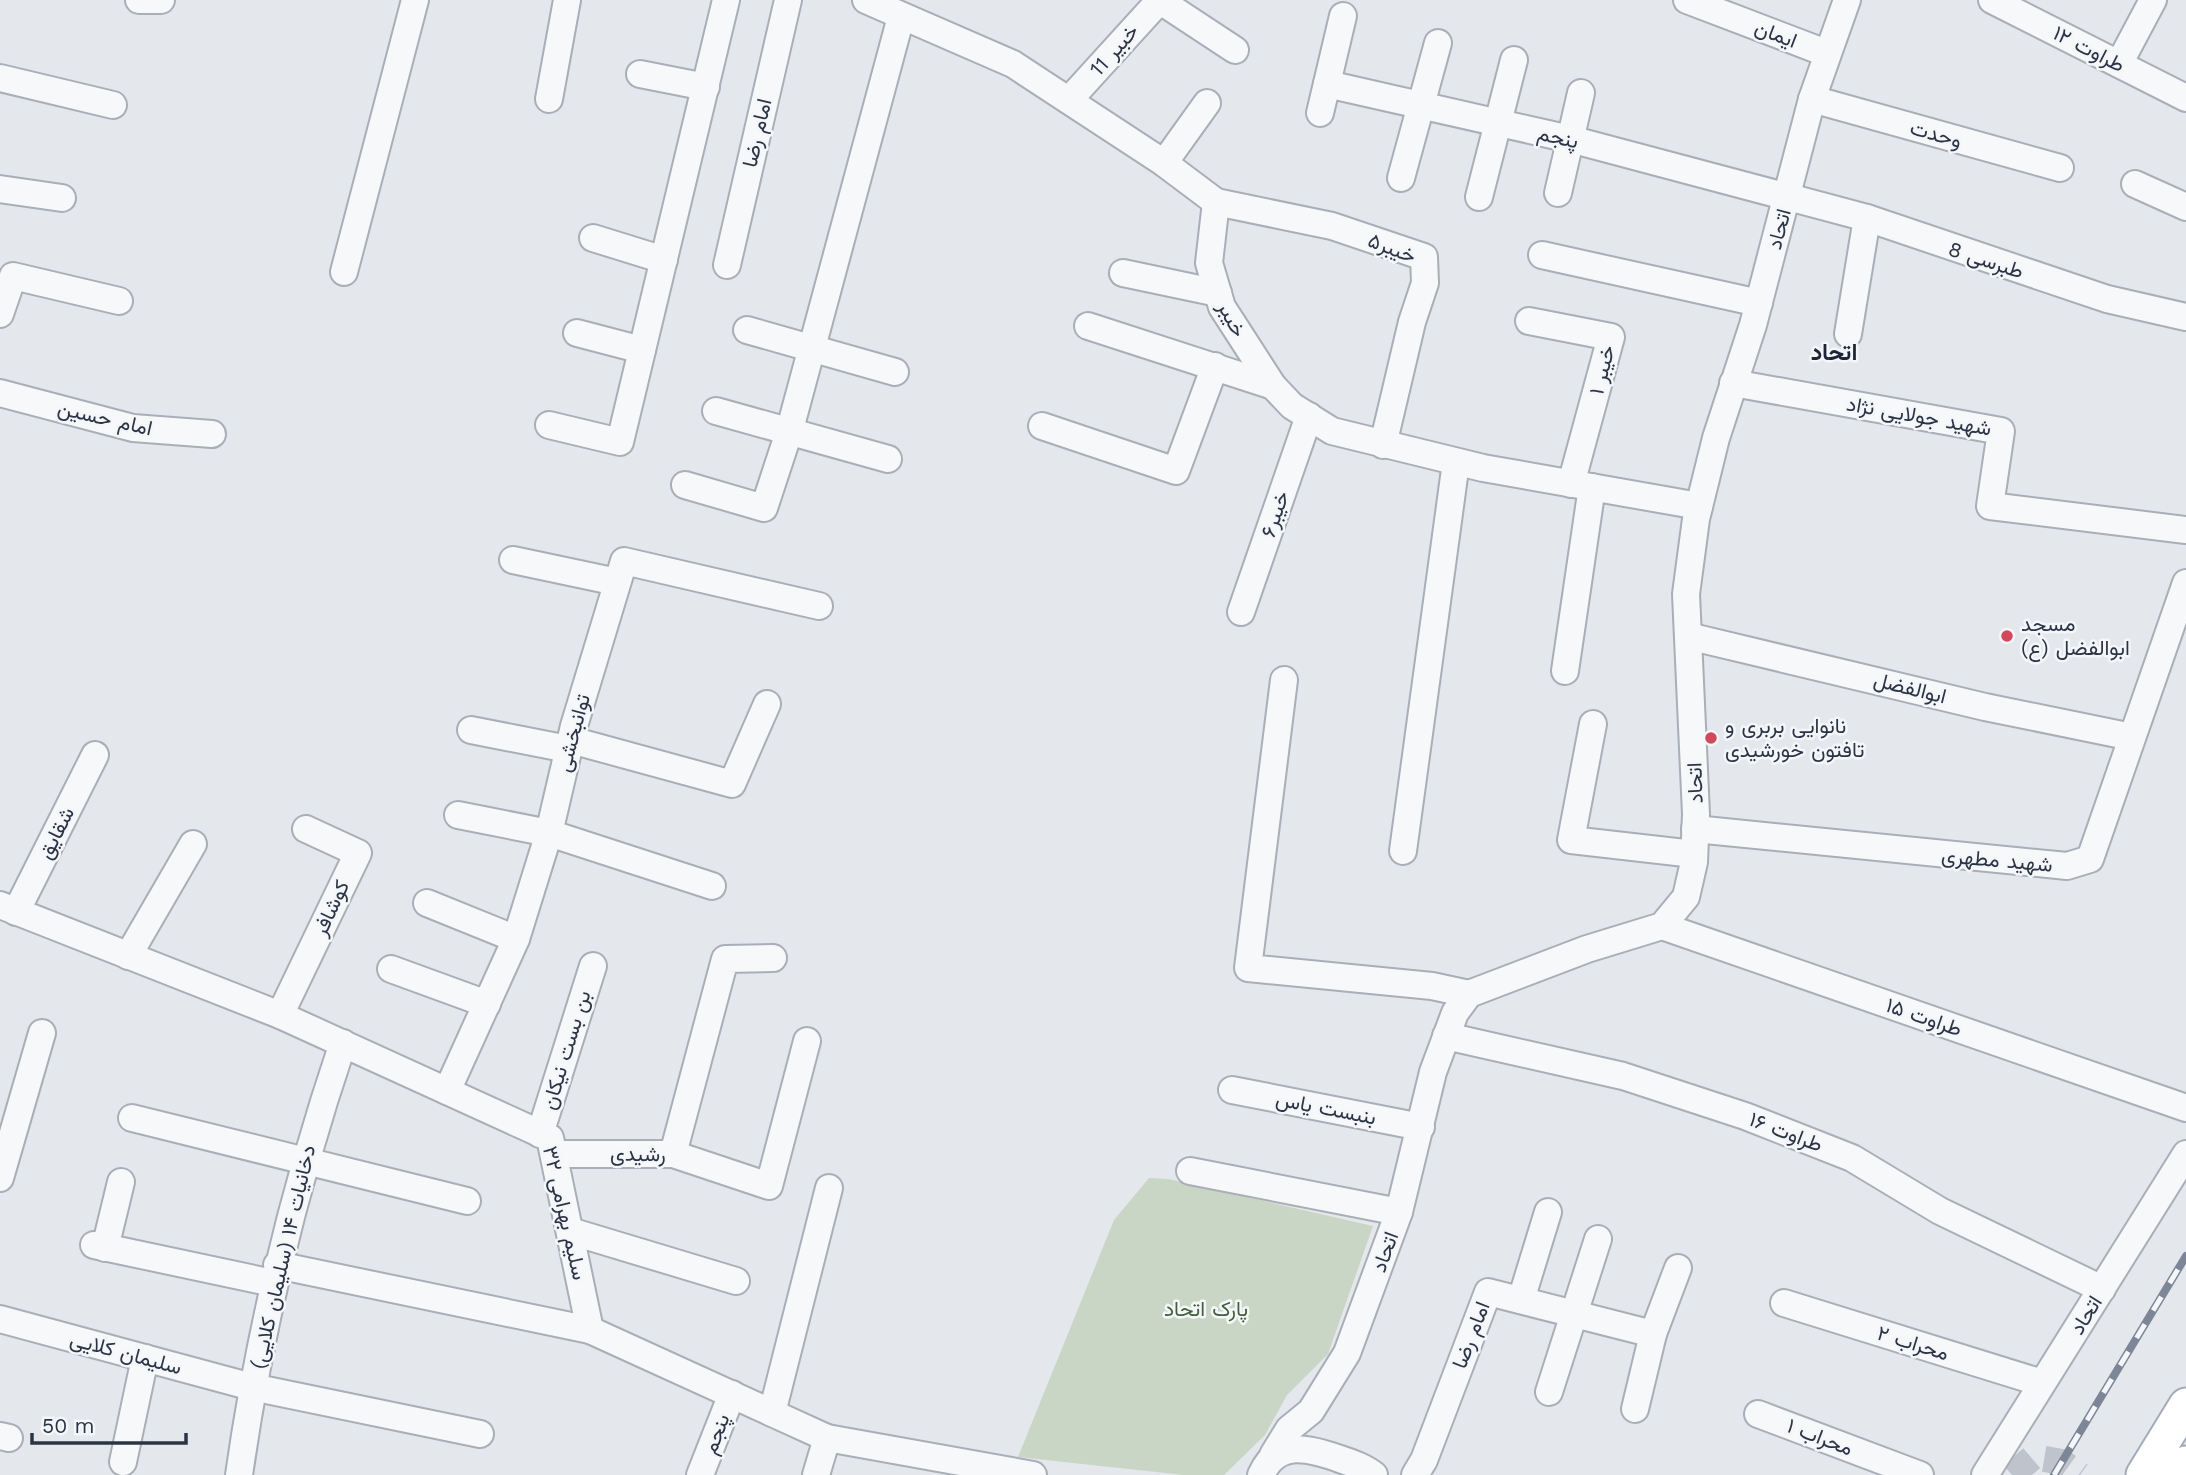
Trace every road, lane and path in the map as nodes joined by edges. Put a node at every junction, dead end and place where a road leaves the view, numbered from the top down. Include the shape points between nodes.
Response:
1 (139, 0) edge
2 (161, 0) edge
3 (415, 0) edge
4 (567, 0) edge
5 (726, 0) edge
6 (788, 0) edge
7 (866, 0) edge
8 (1159, 0) edge
9 (1687, 0) edge
10 (1847, 0) edge
11 (2153, 0) edge
12 (2002, 2) edge
13 (1343, 16) dead end
14 (901, 17) junction
15 (1438, 43) dead end
16 (1235, 50) dead end
17 (1826, 53) junction
18 (1514, 60) dead end
19 (2119, 64) junction
20 (640, 74) dead end
21 (0, 78) edge
22 (1327, 84) junction
23 (706, 87) junction
24 (1581, 93) dead end
25 (2186, 98) edge
26 (549, 99) dead end
27 (1812, 99) junction
28 (1069, 100) junction
29 (1207, 103) dead end
30 (113, 105) dead end
31 (1420, 105) junction
32 (1321, 113) dead end
33 (1496, 122) junction
34 (1570, 139) junction
35 (1164, 163) junction
36 (2060, 168) dead end
37 (1402, 178) dead end
38 (2135, 184) dead end
39 (0, 189) edge
40 (1558, 192) dead end
41 (1479, 197) dead end
42 (62, 198) dead end
43 (1787, 198) junction
44 (1216, 202) junction
45 (2186, 207) edge
46 (1867, 218) junction
47 (593, 238) dead end
48 (1542, 255) dead end
49 (664, 260) junction
50 (727, 265) dead end
51 (344, 272) dead end
52 (1123, 273) dead end
53 (1218, 293) junction
54 (119, 301) dead end
55 (1759, 303) junction
56 (0, 314) edge
57 (2186, 317) edge
58 (1529, 321) dead end
59 (1088, 326) dead end
60 (747, 330) dead end
61 (578, 333) dead end
62 (1848, 334) dead end
63 (812, 346) junction
64 (642, 350) junction
65 (1215, 366) junction
66 (895, 372) dead end
67 (1733, 383) junction
68 (1273, 386) junction
69 (0, 393) edge
70 (716, 411) dead end
71 (1309, 416) junction
72 (550, 425) dead end
73 (1042, 426) dead end
74 (790, 429) junction
75 (212, 434) dead end
76 (1383, 445) junction
77 (888, 459) dead end
78 (1456, 461) junction
79 (685, 485) dead end
80 (1582, 486) junction
81 (1699, 506) junction
82 (2186, 530) edge
83 (513, 561) dead end
84 (617, 582) junction
85 (2186, 583) edge
86 (819, 606) dead end
87 (1241, 612) dead end
88 (1688, 636) junction
89 (1565, 671) dead end
90 (1284, 680) dead end
91 (767, 704) dead end
92 (1593, 724) dead end
93 (471, 730) dead end
94 (2132, 737) junction
95 (569, 745) junction
96 (95, 755) dead end
97 (458, 815) dead end
98 (306, 829) dead end
99 (549, 832) junction
100 (1695, 841) junction
101 (193, 844) dead end
102 (1404, 851) dead end
103 (712, 887) dead end
104 (427, 903) dead end
105 (8, 908) edge
106 (1662, 926) junction
107 (516, 939) junction
108 (128, 956) junction
109 (774, 958) dead end
110 (593, 966) dead end
111 (391, 969) dead end
112 (1469, 994) junction
113 (487, 1004) junction
114 (281, 1015) junction
115 (43, 1033) dead end
116 (1446, 1036) junction
117 (807, 1041) dead end
118 (343, 1043) junction
119 (1232, 1090) dead end
120 (447, 1091) junction
121 (2186, 1108) edge
122 (132, 1118) dead end
123 (1421, 1127) junction
124 (547, 1144) junction
125 (673, 1154) junction
126 (2186, 1154) edge
127 (305, 1159) junction
128 (1191, 1171) dead end
129 (0, 1178) edge
130 (121, 1182) dead end
131 (829, 1188) dead end
132 (467, 1201) dead end
133 (1399, 1212) junction
134 (1548, 1212) dead end
135 (570, 1231) junction
136 (1598, 1239) dead end
137 (1678, 1268) dead end
138 (275, 1274) junction
139 (736, 1281) dead end
140 (2102, 1289) junction
141 (1521, 1300) junction
142 (1784, 1303) dead end
143 (1574, 1313) junction
144 (0, 1319) edge
145 (590, 1330) junction
146 (1653, 1334) junction
147 (145, 1358) junction
148 (2042, 1383) junction
149 (252, 1387) junction
150 (1549, 1392) dead end
151 (732, 1394) junction
152 (2186, 1405) edge
153 (1635, 1409) dead end
154 (1311, 1411) junction
155 (772, 1413) junction
156 (1758, 1414) dead end
157 (480, 1434) dead end
158 (827, 1438) junction
159 (1305, 1448) junction
160 (123, 1462) dead end
161 (2186, 1462) edge
162 (1420, 1468) edge
163 (1264, 1470) edge
164 (1018, 1474) edge
165 (239, 1475) edge
166 (700, 1475) edge
167 (816, 1475) edge
168 (1374, 1475) edge
169 (1382, 1475) edge
170 (1920, 1475) edge
171 (1985, 1475) edge
172 (2143, 1475) edge
173 (2178, 1475) edge

1 - 2 street
3 - 51 street
4 - 26 street
5 - 23 street
6 - 50 street, امام رضا
7 - 14 street
8 - 16 street
8 - 28 street, خبیر 11
9 - 17 street, ایمان
10 - 17 street, اتحاد
11 - 19 street
12 - 19 street, طراوت ۱۲
13 - 22 street
14 - 28 street via 1013,64
14 - 63 street
15 - 31 street
17 - 27 street, اتحاد
18 - 33 street
19 - 25 street, طراوت ۱۲
20 - 23 street
21 - 30 street
22 - 31 street, پنجم
22 - 32 street
23 - 49 street
24 - 34 street
27 - 36 street, وحدت
27 - 43 street, اتحاد
28 - 35 street
29 - 35 street
31 - 33 street, پنجم
31 - 37 street
33 - 34 street, پنجم
33 - 41 street
34 - 40 street
34 - 43 street, پنجم
35 - 44 street
38 - 45 street
39 - 42 street
43 - 46 street, طبرسی 8
43 - 55 street, اتحاد
44 - 53 street, خیبر via 1209,263
44 - 76 street, خیبر۵ via 1332,226 1424,257 1425,283
46 - 57 street, طبرسی 8 via 2107,299
46 - 62 street
47 - 49 street
48 - 55 street
49 - 64 street
52 - 53 street
53 - 68 street, خیبر via 1222,307
54 - 56 street via 13,276
55 - 67 street, اتحاد
58 - 80 street, خیبر ۱ via 1611,337
59 - 65 street
60 - 63 street
61 - 64 street
63 - 66 street
63 - 74 street
64 - 72 street via 620,442
65 - 68 street
65 - 73 street via 1176,471
67 - 81 street, اتحاد
67 - 82 street, شهید جولایی نژاد via 2001,431 1990,506
68 - 71 street, خیبر
69 - 75 street, امام حسین via 133,429
70 - 74 street
71 - 76 street, خیبر via 1332,431
71 - 87 street, خیبر۶
74 - 77 street
74 - 79 street via 764,508
76 - 78 street, خیبر
78 - 80 street, خیبر
78 - 102 street
80 - 81 street, خیبر
80 - 89 street
81 - 88 street, اتحاد via 1686,594
83 - 84 street
84 - 86 street via 624,561
84 - 95 street, توانبخشی
85 - 94 street, شهید مطهری
88 - 94 street, ابوالفضل
88 - 100 street, اتحاد
90 - 112 street via 1248,968 1432,986
91 - 95 street via 733,784
92 - 100 street via 1571,840
93 - 95 street
94 - 100 street, شهید مطهری via 2090,859 2067,866
95 - 99 street, توانبخشی
96 - 105 street, شقایق
97 - 99 street
98 - 114 street, کوشافر via 358,853
99 - 103 street
99 - 107 street, توانبخشی
100 - 106 street, اتحاد via 1686,897
101 - 108 street
104 - 107 street
105 - 108 street, سلیم بهرامی ۳۲
106 - 112 street via 1587,948
106 - 121 street, طراوت ۱۵
107 - 113 street, توانبخشی
108 - 114 street, سلیم بهرامی ۳۲
109 - 125 street via 725,959
110 - 124 street, بن بست نیکان
111 - 113 street
112 - 116 street, اتحاد
113 - 120 street, توانبخشی
114 - 118 street, سلیم بهرامی ۳۲
115 - 129 street
116 - 123 street, اتحاد
116 - 140 street, طراوت ۱۶ via 1623,1076 1757,1121 1852,1158 1940,1210
117 - 125 street, رشیدی via 769,1186
118 - 120 street, سلیم بهرامی ۳۲
118 - 127 street, دخانیات ۱۴ (سلیمان کلایی)
119 - 123 street, بنبست یاس
120 - 124 street, سلیم بهرامی ۳۲
122 - 127 street
123 - 133 street, اتحاد
124 - 125 street, رشیدی
124 - 135 street, سلیم بهرامی ۳۲
126 - 140 street, اتحاد
127 - 132 street
127 - 138 street, دخانیات ۱۴ (سلیمان کلایی)
128 - 133 street
130 - 138 street via 100,1247
131 - 155 street
133 - 154 street, اتحاد via 1347,1353
134 - 141 street
135 - 139 street
135 - 145 street, سلیم بهرامی ۳۲
136 - 143 street
137 - 146 street
138 - 145 street
138 - 149 street, دخانیات ۱۴ (سلیمان کلایی)
140 - 148 street, اتحاد
141 - 143 street, امام رضا
141 - 162 street, امام رضا via 1488,1292
142 - 148 street, محراب ۲
143 - 146 street, امام رضا
143 - 150 street
144 - 147 street, سلیمان کلایی
145 - 151 street
146 - 153 street
147 - 149 street, سلیمان کلایی
147 - 160 street
148 - 171 street, اتحاد
149 - 157 street, سلیمان کلایی
149 - 165 street, دخانیات ۱۴ (سلیمان کلایی)
151 - 155 street
151 - 166 street, پنجم
152 - 172 main road
154 - 159 street, اتحاد
154 - 163 street, اتحاد via 1289,1429
155 - 158 street
156 - 170 street, محراب ۱
158 - 164 street
158 - 167 street
159 - 163 street via 1284,1449
159 - 168 street
161 - 173 main road
162 - 169 street, امام رضا

